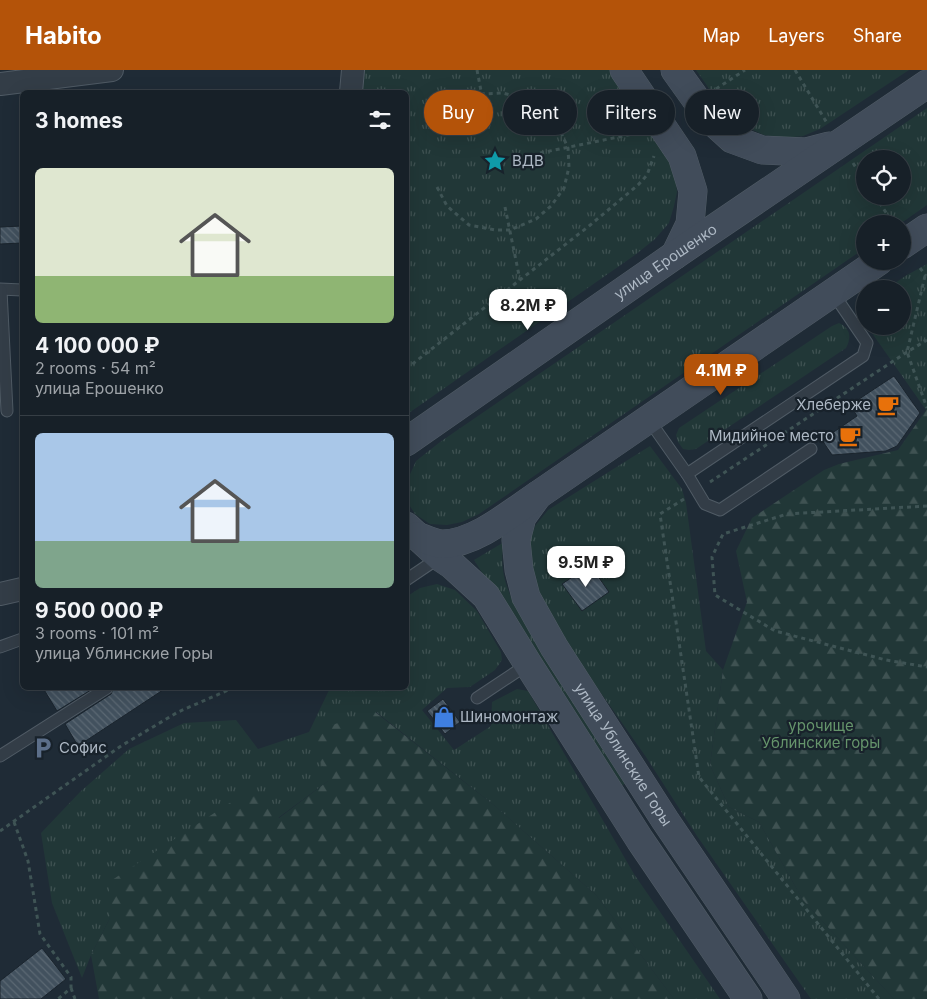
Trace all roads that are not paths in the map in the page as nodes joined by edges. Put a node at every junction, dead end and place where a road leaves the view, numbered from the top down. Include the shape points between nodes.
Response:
1 (112, 70) edge
2 (353, 70) edge
3 (624, 70) edge
4 (675, 70) edge
5 (0, 84) edge
6 (927, 84) edge
7 (351, 90) edge
8 (840, 144) junction
9 (927, 228) edge
10 (911, 239) edge
11 (675, 255) junction
12 (866, 270) edge
13 (1, 290) edge
14 (20, 290) edge
15 (833, 293) junction
16 (7, 411) dead end
17 (649, 420) junction
18 (409, 440) edge
19 (811, 449) dead end
20 (687, 474) junction
21 (538, 495) junction
22 (411, 531) edge
23 (440, 557) junction
24 (409, 578) edge
25 (20, 589) edge
26 (0, 594) edge
27 (20, 640) edge
28 (0, 647) edge
29 (528, 664) junction
30 (104, 690) edge
31 (477, 698) dead end
32 (0, 756) edge
33 (748, 999) edge
34 (786, 999) edge

1 - 5 street
2 - 7 street
3 - 11 main road via 682,156 693,191 690,224
4 - 8 main road via 710,119 732,139 762,150 806,152
6 - 8 main road, улица Ерошенко
8 - 11 main road, улица Ерошенко
9 - 10 main road
11 - 18 main road, улица Ерошенко
12 - 15 main road
13 - 14 lane
13 - 16 lane
15 - 17 main road
15 - 20 lane via 867,343 863,356
17 - 20 lane
17 - 21 main road
19 - 20 lane via 720,510 705,504
21 - 22 main road via 484,532 463,540 442,544
21 - 34 main road, улица Ублинские Горы via 522,517 516,540 518,570 526,597 554,647 665,820
22 - 23 main road, улица Ублинские Горы
23 - 24 lane
23 - 29 main road, улица Ублинские Горы via 486,596
25 - 26 street
27 - 28 lane
29 - 31 lane
29 - 33 main road, улица Ублинские Горы via 640,840
30 - 32 lane

